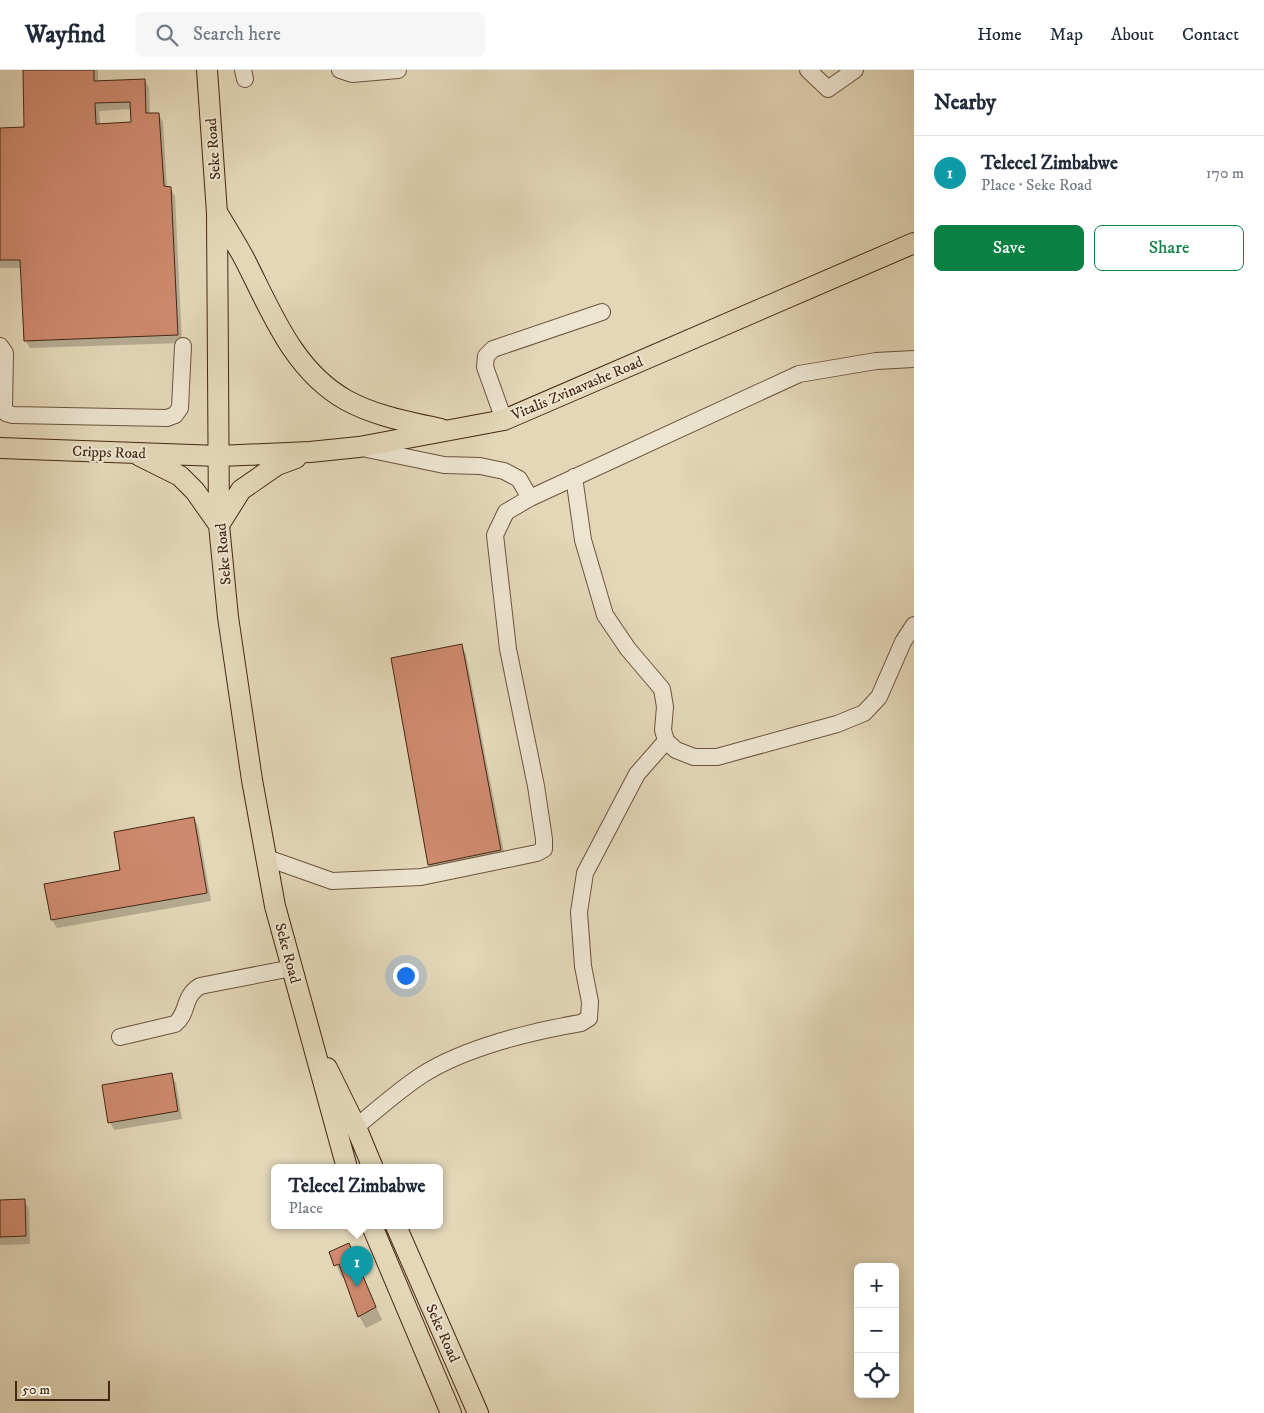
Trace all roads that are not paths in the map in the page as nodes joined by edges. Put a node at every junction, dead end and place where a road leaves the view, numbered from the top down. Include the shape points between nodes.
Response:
1 (207, 70) edge
2 (340, 70) edge
3 (398, 70) edge
4 (808, 70) edge
5 (855, 70) edge
6 (217, 213) junction
7 (914, 243) edge
8 (602, 312) dead end
9 (0, 346) edge
10 (183, 346) dead end
11 (914, 358) edge
12 (504, 420) junction
13 (450, 431) junction
14 (359, 447) junction
15 (0, 448) edge
16 (310, 452) junction
17 (136, 454) junction
18 (219, 456) junction
19 (574, 477) junction
20 (530, 498) junction
21 (219, 525) junction
22 (914, 625) edge
23 (666, 741) junction
24 (266, 858) junction
25 (292, 968) junction
26 (308, 1030) junction
27 (120, 1037) dead end
28 (356, 1127) junction
29 (346, 1164) edge
30 (371, 1164) edge
31 (373, 1229) edge
32 (397, 1229) edge
33 (451, 1413) edge
34 (478, 1413) edge

1 - 6 main road, Seke Road
2 - 3 street via 352,74
4 - 5 street via 828,89
6 - 13 main road via 275,323 321,381 346,400 380,414
6 - 18 main road, Seke Road
7 - 12 main road, Vitalis Zvinavashe Road
8 - 12 street via 493,349 486,356 485,367
9 - 10 street via 6,353 6,413 167,418 180,408
11 - 19 street via 799,374
12 - 13 main road, Vitalis Zvinavashe Road
13 - 14 main road, Vitalis Zvinavashe Road
14 - 16 main road, Vitalis Zvinavashe Road
14 - 20 street via 429,463 504,471 519,479
15 - 17 main road, Cripps Road
16 - 18 main road, Vitalis Zvinavashe Road
16 - 21 main road via 277,465 240,490
17 - 18 main road, Cripps Road
17 - 21 main road via 180,476 195,490
18 - 21 main road, Seke Road
19 - 20 street
19 - 23 street via 583,540 605,615 628,649 662,689 666,707 663,730
20 - 24 street via 506,512 495,535 508,649 536,786 544,849 421,877 332,881
21 - 24 main road, Seke Road via 228,617
22 - 23 street via 879,697 864,713 837,724 717,757 694,757 676,750
23 - 28 street via 637,774 585,874 579,912 589,1018 581,1024 524,1034 452,1060 424,1074
24 - 25 main road, Seke Road
25 - 26 main road, Seke Road
25 - 27 street via 200,986 189,996 181,1018 175,1024
26 - 28 main road, Seke Road
26 - 29 main road, Seke Road
28 - 30 main road, Seke Road
31 - 33 main road, Seke Road
32 - 34 main road, Seke Road

